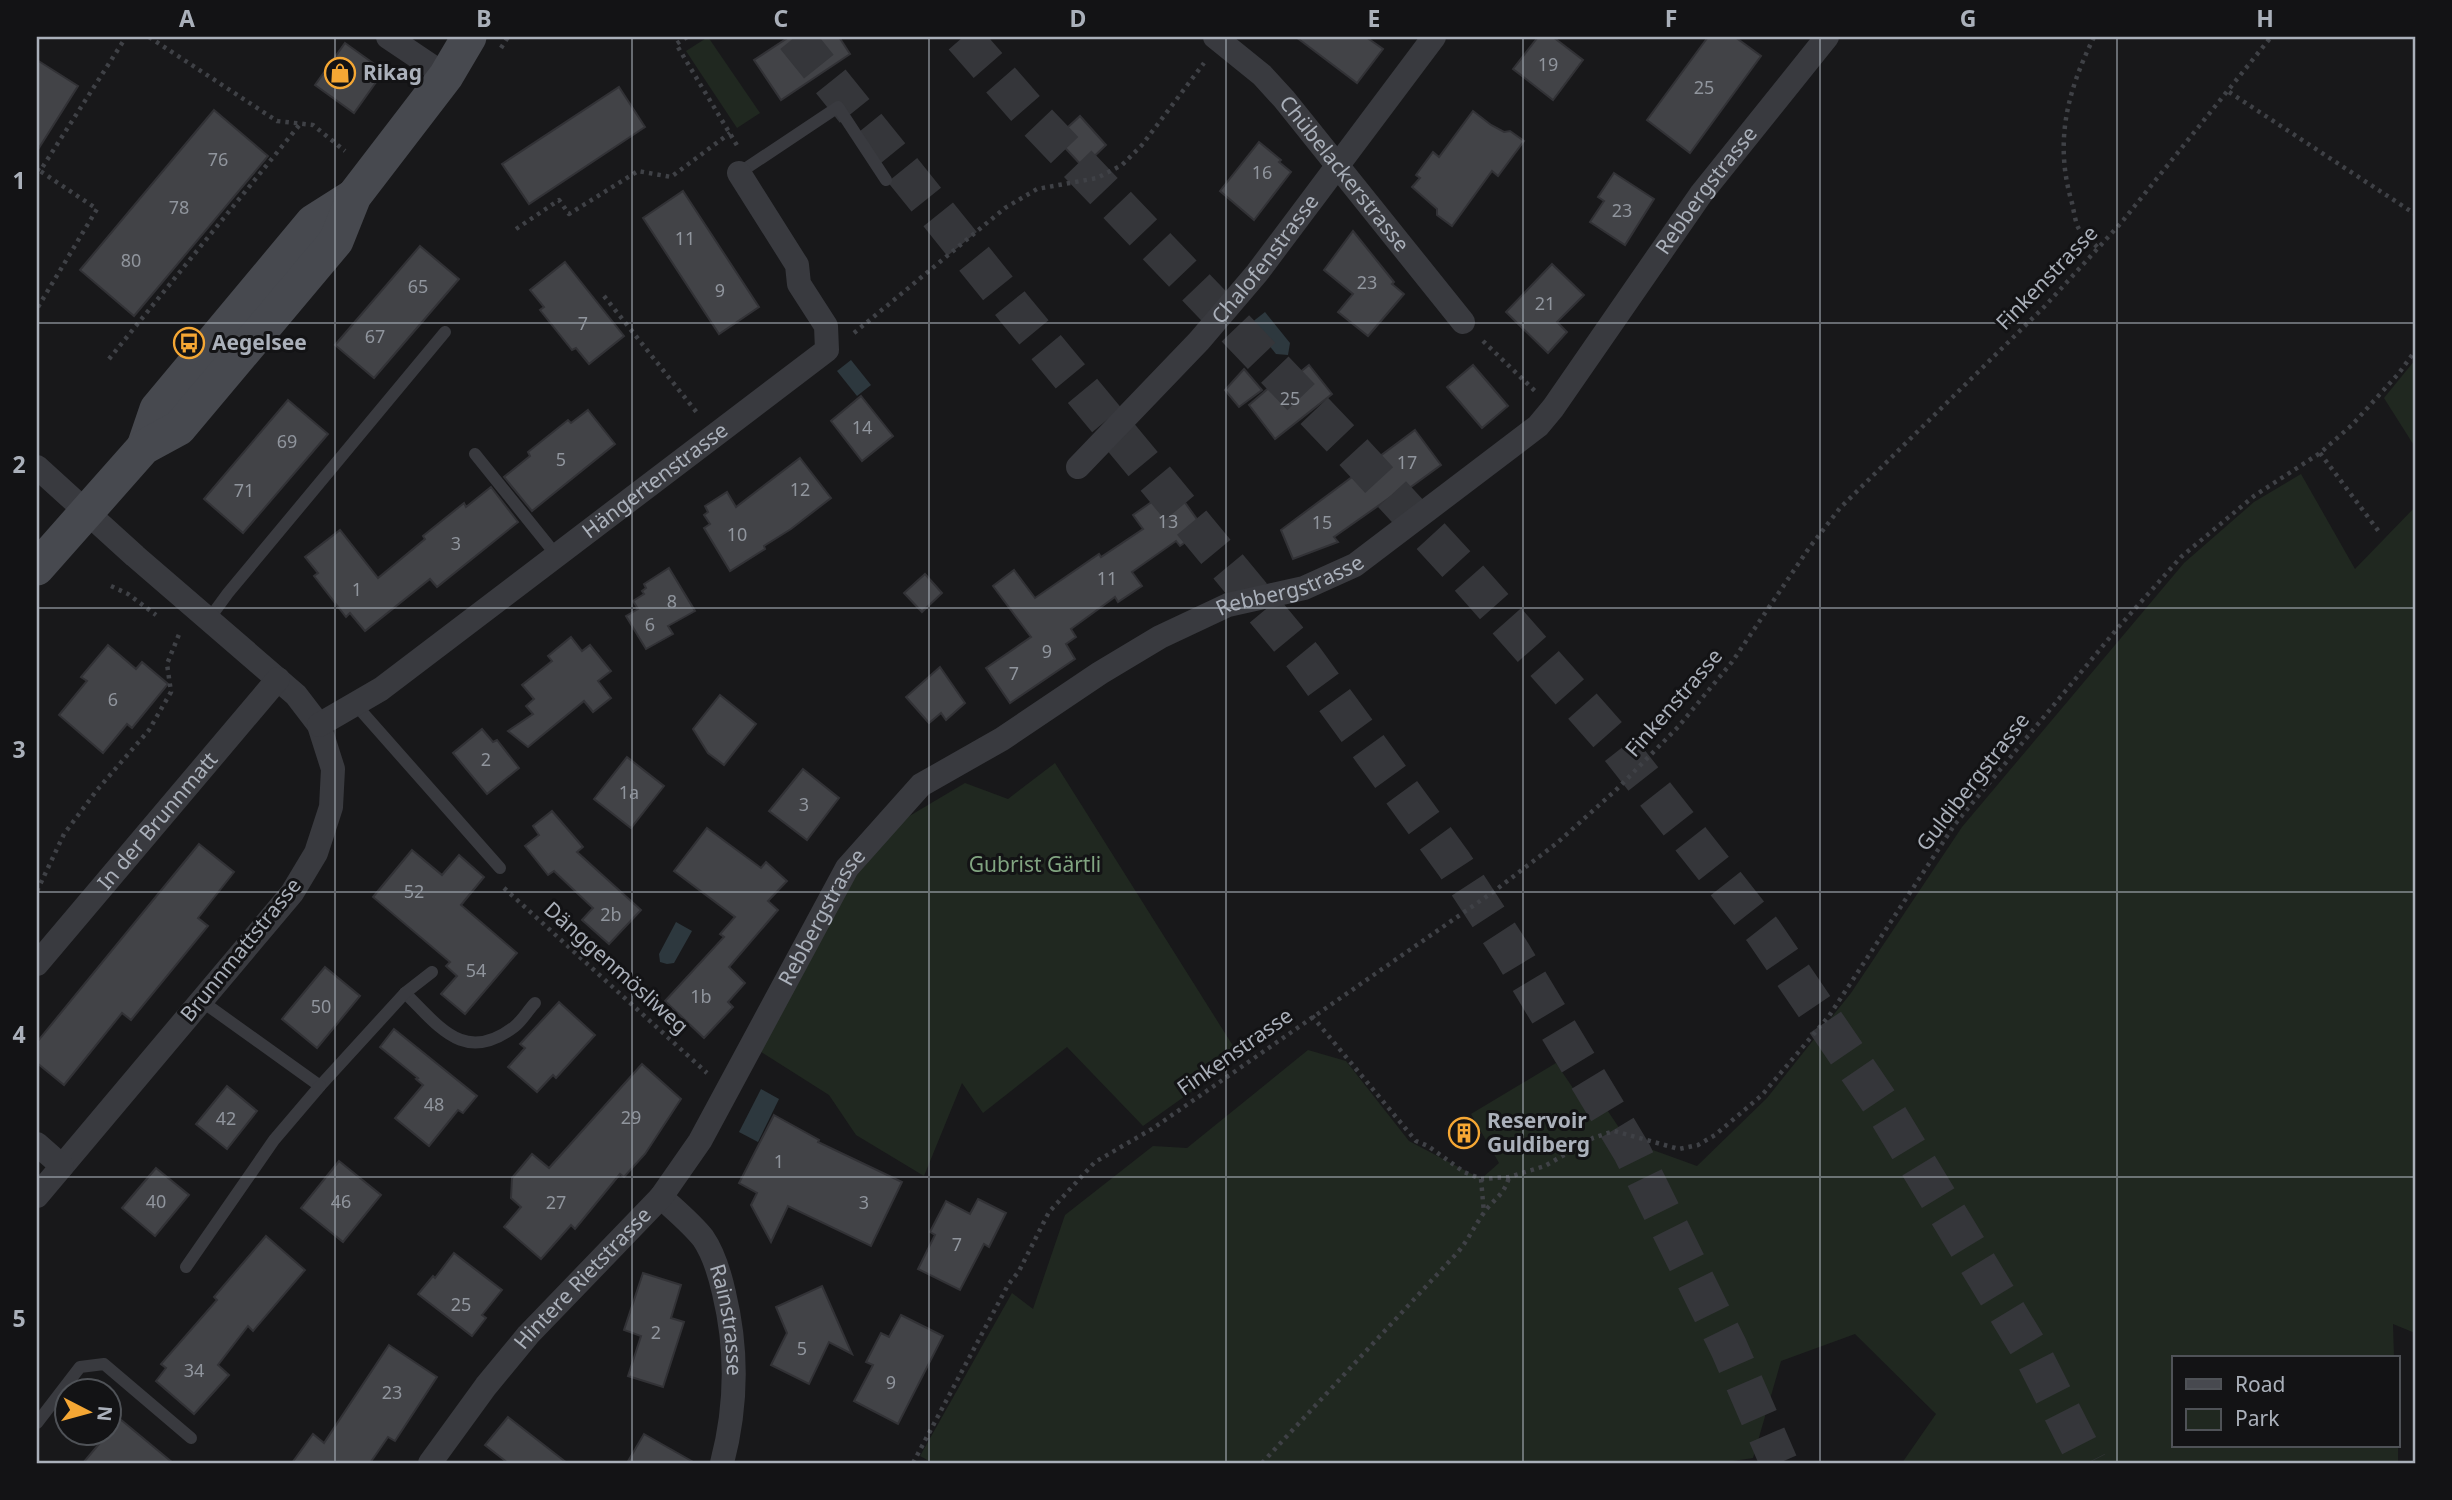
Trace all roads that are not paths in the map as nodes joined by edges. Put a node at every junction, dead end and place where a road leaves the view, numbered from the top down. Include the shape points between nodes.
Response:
1 (469, 37) edge
2 (1434, 37) edge
3 (1826, 37) edge
4 (392, 38) edge
5 (1218, 39) edge
6 (446, 76) junction
7 (1337, 164) junction
8 (744, 169) joint
9 (886, 180) dead end
10 (1463, 322) dead end
11 (445, 332) dead end
12 (475, 454) dead end
13 (37, 467) edge
14 (1078, 467) dead end
15 (87, 512) junction
16 (557, 556) junction
17 (37, 568) edge
18 (209, 619) junction
19 (278, 678) junction
20 (355, 704) junction
21 (319, 725) junction
22 (500, 868) road end
23 (37, 964) edge
24 (432, 972) dead end
25 (405, 993) junction
26 (201, 1000) junction
27 (535, 1003) dead end
28 (320, 1086) junction
29 (726, 1090) joint
30 (37, 1144) edge
31 (62, 1166) junction
32 (37, 1196) edge
33 (661, 1197) junction
34 (186, 1266) dead end
35 (37, 1423) edge
36 (191, 1438) dead end
37 (430, 1463) edge
38 (722, 1463) edge

1 - 6 main road
2 - 7 street, Chalofenstrasse
3 - 29 street, Rebbergstrasse via 1701,194 1538,426 1355,565 1304,588 1228,605 1160,637 1002,739 921,785 847,868
4 - 6 street
5 - 7 street, Chübelackerstrasse via 1262,75
6 - 15 main road via 354,196 337,241 179,428 144,447
7 - 10 street, Chübelackerstrasse
7 - 14 street, Chalofenstrasse via 1257,273 1199,341
8 - 9 lane via 838,107
8 - 16 street, Hängertenstrasse via 797,265 799,284 826,326 827,350
11 - 18 lane
12 - 16 lane
13 - 15 street, Brunnmattstrasse
15 - 17 main road
15 - 18 street, Brunnmattstrasse
16 - 20 street, Hängertenstrasse
18 - 19 street, Brunnmattstrasse
19 - 21 street, Brunnmattstrasse
19 - 23 street, In der Brunnmatt
20 - 21 street, Hängertenstrasse
20 - 22 lane
21 - 26 street, Brunnmattstrasse via 332,769 331,807 316,853 292,893
24 - 25 lane
25 - 27 lane via 461,1042 485,1042 514,1027
25 - 28 lane
26 - 28 lane
26 - 31 street, Brunnmattstrasse
28 - 34 lane via 274,1140
29 - 33 street, Hintere Rietstrasse via 700,1141
30 - 31 street
31 - 32 street, Brunnmattstrasse
33 - 37 street, Hintere Rietstrasse via 528,1335
33 - 38 street, Rainstrasse via 703,1239 721,1279 733,1332 735,1394
35 - 36 lane via 80,1367 104,1364

